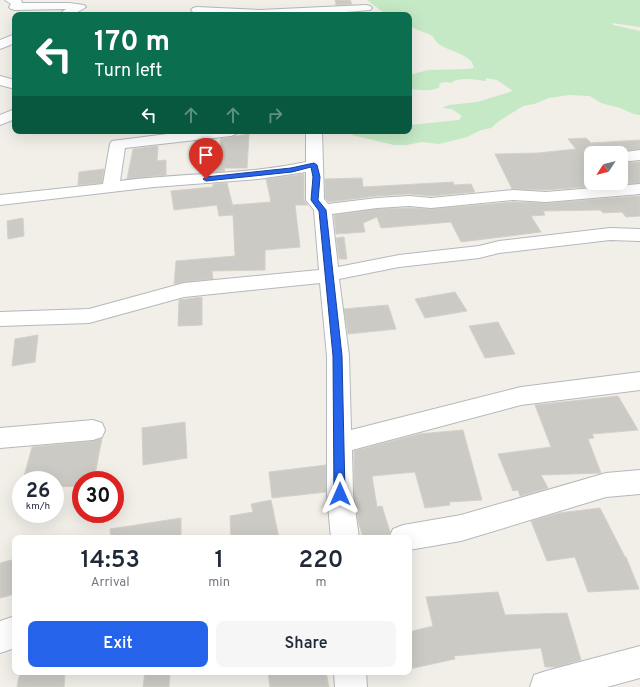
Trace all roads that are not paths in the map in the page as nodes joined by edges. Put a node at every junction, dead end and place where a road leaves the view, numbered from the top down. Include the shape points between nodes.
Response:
1 (11, 0) edge
2 (218, 0) edge
3 (92, 2) dead end
4 (80, 7) junction
5 (366, 8) dead end
6 (70, 12) edge
7 (192, 12) edge
8 (323, 12) edge
9 (12, 33) edge
10 (0, 34) edge
11 (12, 39) edge
12 (0, 45) edge
13 (0, 80) edge
14 (12, 84) edge
15 (0, 106) edge
16 (12, 106) edge
17 (12, 115) edge
18 (0, 121) edge
19 (205, 134) edge
20 (314, 134) edge
21 (640, 155) edge
22 (628, 156) edge
23 (314, 165) junction
24 (111, 187) junction
25 (628, 188) edge
26 (640, 189) edge
27 (608, 190) edge
28 (0, 200) edge
29 (323, 210) junction
30 (640, 235) edge
31 (329, 275) junction
32 (0, 319) edge
33 (640, 381) edge
34 (93, 430) dead end
35 (0, 438) edge
36 (340, 443) junction
37 (640, 482) edge
38 (345, 535) edge
39 (412, 536) edge
40 (12, 633) edge
41 (0, 637) edge
42 (640, 662) edge
43 (350, 675) edge
44 (351, 687) edge
45 (546, 687) edge

1 - 4 street via 17,2 15,7
2 - 7 street
3 - 4 street
4 - 6 street
5 - 8 street
9 - 10 street
11 - 12 street
13 - 14 street
15 - 16 street
17 - 18 street
19 - 24 street via 118,144
20 - 23 street
21 - 22 street
23 - 24 street via 292,170
23 - 29 street via 315,200
24 - 28 street
25 - 26 street
27 - 29 street via 594,194 546,197 513,195 431,203 377,203
29 - 31 street
30 - 31 street via 610,234 551,240 479,252 399,261
31 - 32 street via 184,290 89,316
31 - 36 street via 338,356
33 - 36 street via 521,396
34 - 35 street
36 - 38 street via 340,494
37 - 39 street via 606,485 461,528
40 - 41 street
42 - 45 street
43 - 44 street

